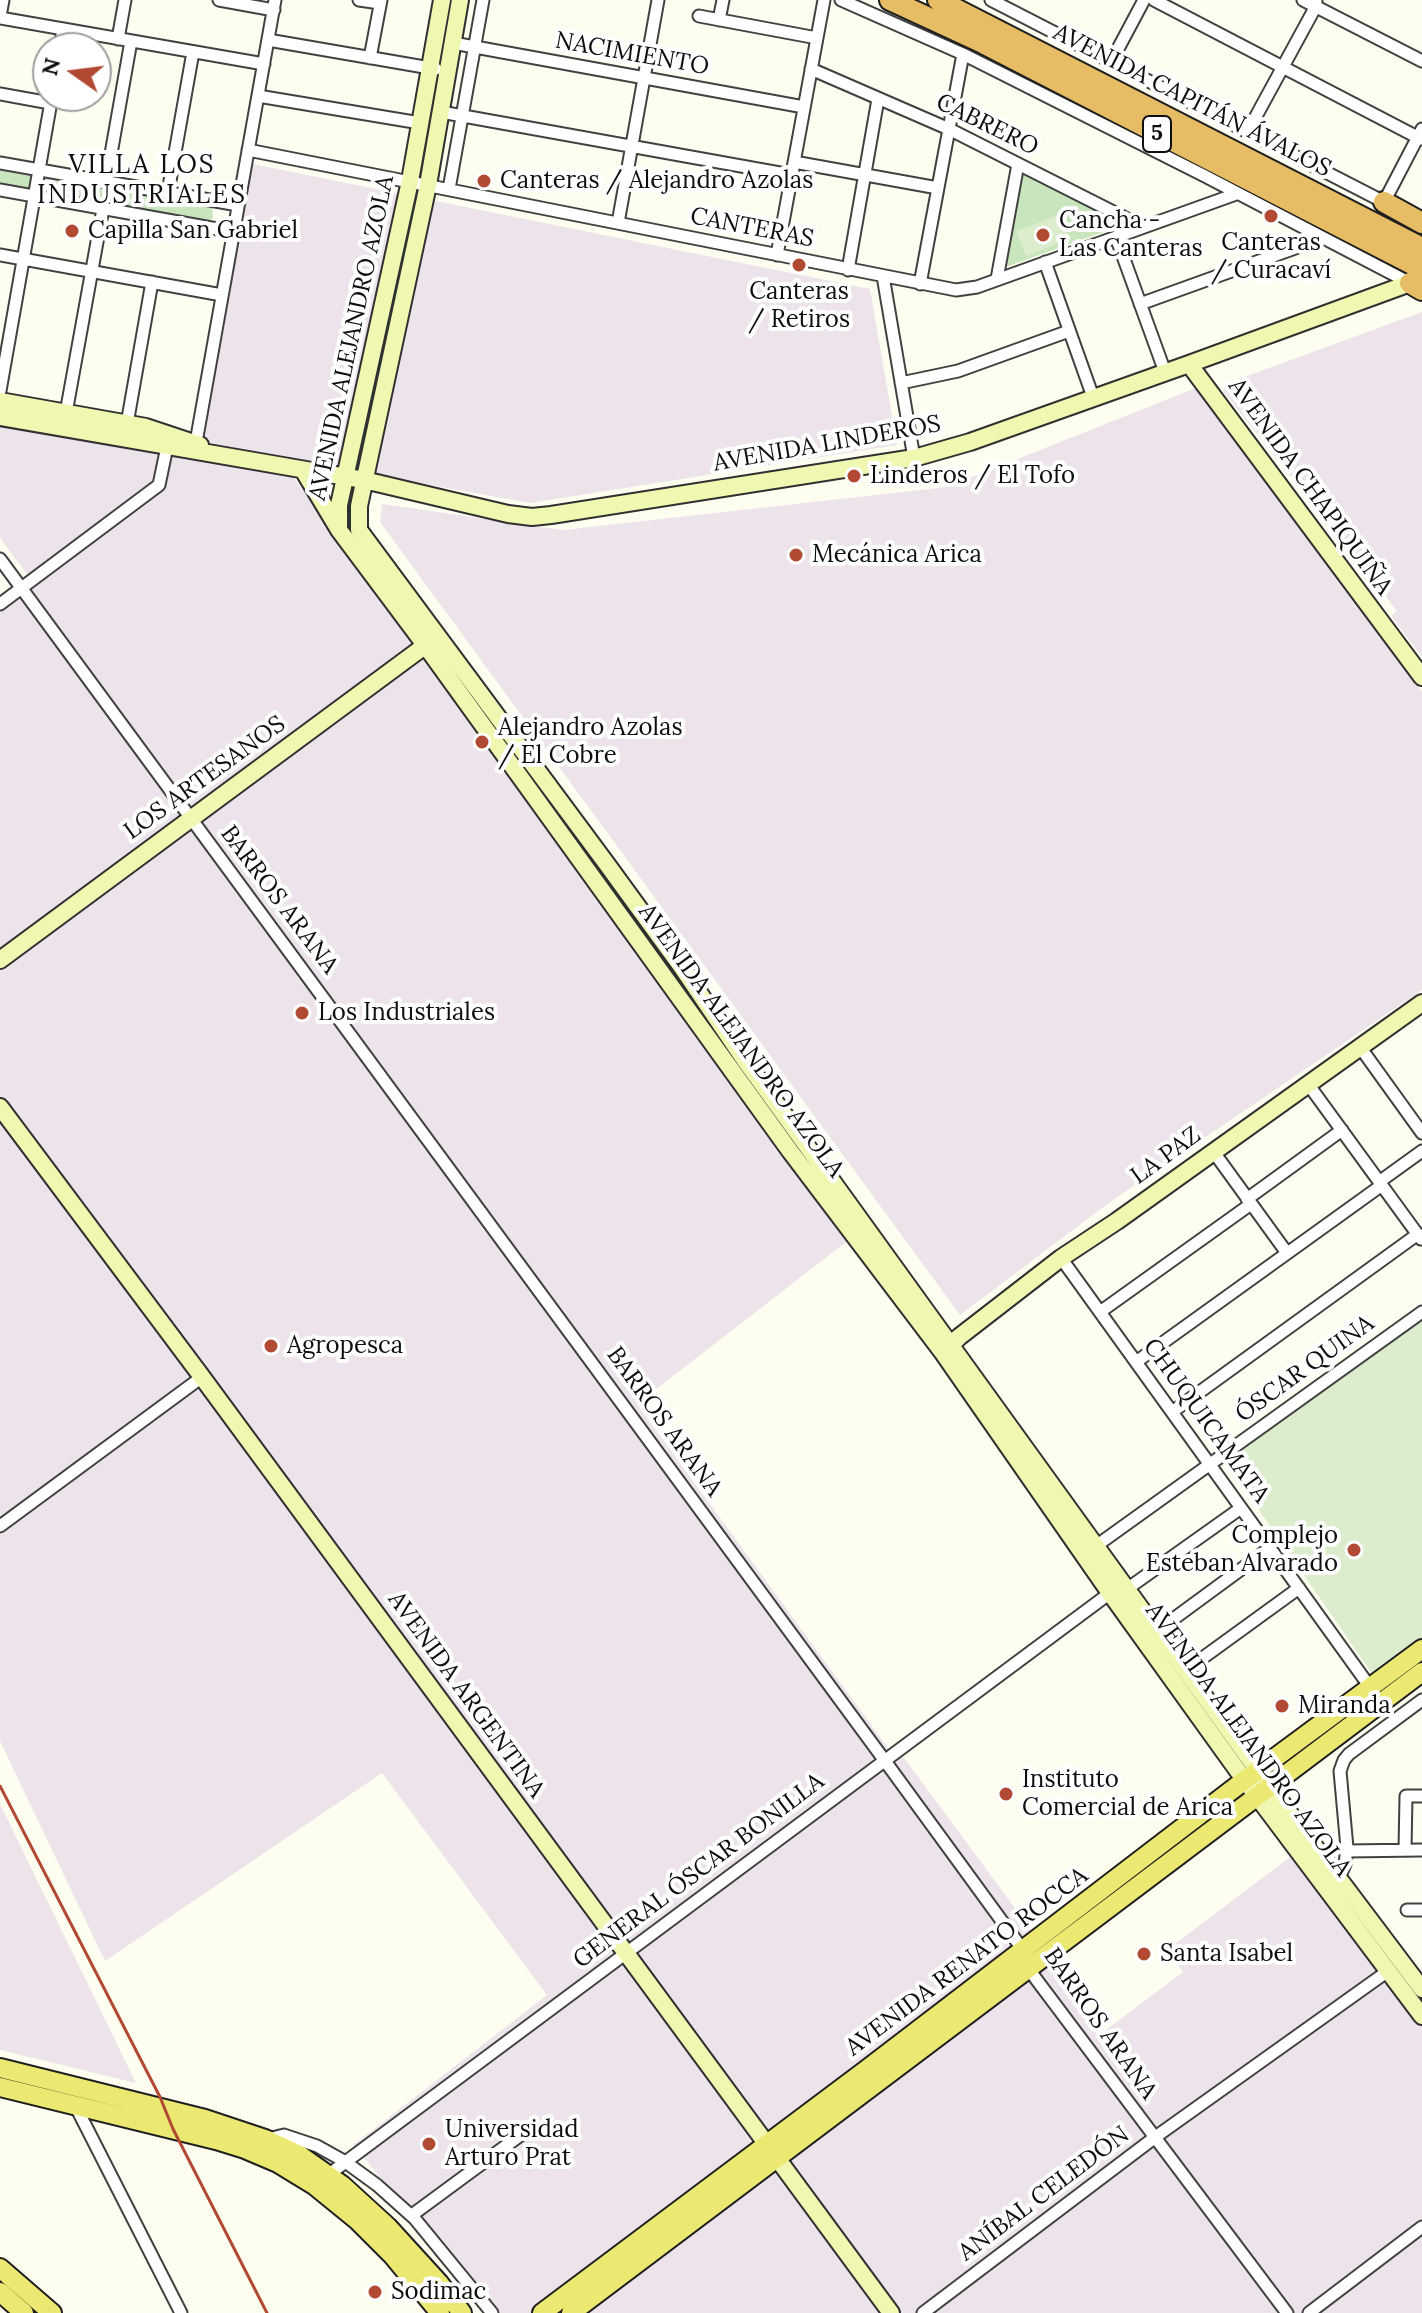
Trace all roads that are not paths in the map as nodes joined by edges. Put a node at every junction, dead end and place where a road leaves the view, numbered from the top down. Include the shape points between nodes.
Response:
1 (3, 0) edge
2 (125, 0) edge
3 (219, 0) edge
4 (359, 0) edge
5 (442, 0) edge
6 (460, 0) edge
7 (483, 0) edge
8 (658, 0) edge
9 (723, 0) edge
10 (824, 0) edge
11 (841, 0) edge
12 (890, 0) edge
13 (938, 0) edge
14 (991, 0) edge
15 (1144, 0) edge
16 (1154, 0) edge
17 (1303, 0) edge
18 (381, 2) edge
19 (1316, 3) edge
20 (274, 5) edge
21 (699, 16) dead end
22 (0, 17) edge
23 (719, 20) junction
24 (63, 29) junction
25 (63, 32) edge
26 (817, 38) junction
27 (118, 39) junction
28 (268, 40) junction
29 (131, 41) junction
30 (453, 43) junction
31 (474, 47) junction
32 (193, 52) junction
33 (963, 54) junction
34 (370, 58) junction
35 (1422, 61) edge
36 (1111, 62) junction
37 (264, 64) junction
38 (1282, 67) junction
39 (430, 68) junction
40 (811, 69) junction
41 (448, 71) junction
42 (644, 78) junction
43 (0, 94) edge
44 (258, 96) junction
45 (32, 98) edge
46 (878, 99) junction
47 (804, 107) junction
48 (49, 112) edge
49 (441, 112) junction
50 (462, 116) junction
51 (420, 123) junction
52 (949, 129) junction
53 (1248, 131) junction
54 (1420, 135) edge
55 (632, 146) junction
56 (248, 150) junction
57 (794, 162) junction
58 (0, 163) edge
59 (1018, 164) junction
60 (39, 169) junction
61 (791, 175) junction
62 (865, 175) junction
63 (410, 181) junction
64 (106, 182) junction
65 (428, 185) junction
66 (938, 188) junction
67 (449, 189) junction
68 (0, 190) edge
69 (168, 192) junction
70 (1236, 194) junction
71 (34, 196) junction
72 (1384, 202) junction
73 (238, 205) junction
74 (103, 209) junction
75 (618, 223) junction
76 (1422, 223) edge
77 (1141, 226) junction
78 (234, 232) junction
79 (1116, 237) junction
80 (1323, 238) junction
81 (1422, 248) edge
82 (0, 255) edge
83 (777, 255) junction
84 (23, 259) junction
85 (1045, 262) junction
86 (848, 270) junction
87 (91, 271) junction
88 (883, 276) junction
89 (997, 279) junction
90 (1419, 280) edge
91 (152, 282) junction
92 (920, 284) junction
93 (222, 295) junction
94 (1140, 304) junction
95 (6, 326) edge
96 (1069, 331) junction
97 (1189, 364) junction
98 (1165, 372) junction
99 (901, 383) junction
100 (0, 391) edge
101 (1093, 397) junction
102 (0, 401) edge
103 (66, 413) junction
104 (0, 417) edge
105 (127, 424) junction
106 (168, 440) junction
107 (195, 447) junction
108 (914, 458) junction
109 (303, 470) junction
110 (346, 477) junction
111 (364, 480) junction
112 (339, 530) junction
113 (0, 559) edge
114 (21, 588) junction
115 (0, 604) edge
116 (432, 640) junction
117 (1422, 677) edge
118 (191, 819) junction
119 (0, 960) edge
120 (1422, 1003) edge
121 (1360, 1047) junction
122 (1308, 1084) junction
123 (0, 1107) edge
124 (1342, 1130) junction
125 (1422, 1133) edge
126 (1213, 1151) junction
127 (1422, 1151) edge
128 (1380, 1183) junction
129 (1249, 1201) junction
130 (1420, 1238) edge
131 (1287, 1253) junction
132 (1061, 1258) junction
133 (1100, 1312) junction
134 (1422, 1312) edge
135 (947, 1349) junction
136 (1136, 1362) junction
137 (202, 1377) junction
138 (1172, 1412) junction
139 (1210, 1465) junction
140 (1241, 1508) junction
141 (0, 1526) edge
142 (1096, 1546) junction
143 (1270, 1548) junction
144 (1299, 1588) junction
145 (1127, 1589) junction
146 (1110, 1593) junction
147 (1157, 1631) junction
148 (1422, 1649) edge
149 (1186, 1670) junction
150 (1422, 1672) edge
151 (1370, 1687) junction
152 (1422, 1700) edge
153 (885, 1761) junction
154 (1257, 1783) junction
155 (1422, 1796) edge
156 (1405, 1850) junction
157 (1422, 1850) edge
158 (1346, 1851) junction
159 (1339, 1878) junction
160 (1407, 1910) dead end
161 (1422, 1910) edge
162 (626, 1952) junction
163 (1025, 1959) junction
164 (1388, 1971) junction
165 (1422, 1989) edge
166 (1422, 2016) edge
167 (0, 2068) edge
168 (0, 2087) edge
169 (76, 2096) junction
170 (522, 2134) dead end
171 (1154, 2138) junction
172 (265, 2139) junction
173 (771, 2152) junction
174 (344, 2161) junction
175 (322, 2180) junction
176 (412, 2215) junction
177 (1422, 2227) edge
178 (632, 2256) junction
179 (0, 2268) edge
180 (0, 2292) edge
181 (24, 2313) edge
182 (52, 2313) edge
183 (181, 2313) edge
184 (440, 2313) edge
185 (462, 2313) edge
186 (492, 2313) edge
187 (542, 2313) edge
188 (571, 2313) edge
189 (891, 2313) edge
190 (923, 2313) edge
191 (1287, 2313) edge
192 (1309, 2313) edge

1 - 22 street
2 - 27 street
3 - 20 street
4 - 18 street
5 - 39 street, AVENIDA ALEJANDRO AZOLA
6 - 30 street, AVENIDA ALEJANDRO AZOLA
7 - 31 street
8 - 42 street
9 - 23 street
10 - 26 street
11 - 33 street
12 - 90 highway, AVENIDA CAPITÁN ÁVALOS / 5 via 983,43
13 - 81 highway, AVENIDA CAPITÁN ÁVALOS / 5
14 - 36 street, AVENIDA CAPITÁN ÁVALOS
15 - 36 street
16 - 38 street
17 - 19 street
18 - 34 street
19 - 35 street
19 - 38 street
20 - 28 street
21 - 23 street
22 - 24 street
23 - 26 street
24 - 25 street
24 - 27 street
26 - 40 street
27 - 29 street
28 - 34 street
28 - 37 street
29 - 32 street
29 - 64 street
30 - 31 street, NACIMIENTO
30 - 41 street, AVENIDA ALEJANDRO AZOLA
31 - 42 street, NACIMIENTO
31 - 50 street
32 - 37 street
32 - 69 street
33 - 52 street
33 - 70 street
34 - 39 street
36 - 53 street, AVENIDA CAPITÁN ÁVALOS
37 - 44 street
38 - 53 street
38 - 54 street
39 - 41 street
39 - 51 street, AVENIDA ALEJANDRO AZOLA
40 - 46 street, CABRERO
40 - 47 street
41 - 49 street, AVENIDA ALEJANDRO AZOLA
42 - 47 street, NACIMIENTO
42 - 55 street
43 - 45 street
44 - 51 street
44 - 56 street
46 - 52 street, CABRERO
46 - 62 street
47 - 57 street
48 - 60 street
49 - 50 street
49 - 65 street, AVENIDA ALEJANDRO AZOLA
50 - 55 street
50 - 67 street
51 - 63 street, AVENIDA ALEJANDRO AZOLA
52 - 59 street, CABRERO
52 - 66 street
53 - 72 street, AVENIDA CAPITÁN ÁVALOS
54 - 72 street
55 - 61 street
55 - 75 street
56 - 63 street, CANTERAS
56 - 73 street
57 - 61 street
57 - 62 street
58 - 60 street
59 - 77 street, CABRERO
59 - 89 street
60 - 64 street
60 - 71 street
61 - 83 street
62 - 66 street
62 - 86 street
63 - 65 street, CANTERAS
63 - 110 street, AVENIDA ALEJANDRO AZOLA
64 - 69 street
65 - 67 street, CANTERAS
65 - 111 street, AVENIDA ALEJANDRO AZOLA
66 - 92 street
67 - 75 street, CANTERAS
68 - 71 street
69 - 73 street
70 - 77 street, CANTERAS
70 - 80 street
71 - 74 street
71 - 84 street
72 - 76 highway
73 - 78 street
74 - 78 street
74 - 87 street
75 - 83 street, CANTERAS
77 - 79 street, CANTERAS
78 - 93 street
79 - 85 street, CANTERAS
79 - 94 street
80 - 90 street
80 - 94 street
82 - 84 street
83 - 86 street, CANTERAS
84 - 87 street
84 - 95 street
85 - 89 street, CANTERAS
85 - 96 street
86 - 88 street, CANTERAS
87 - 91 street
87 - 103 street
88 - 92 street, CANTERAS
88 - 99 street
89 - 92 street, CANTERAS via 956,290
90 - 97 street, AVENIDA LINDEROS
91 - 93 street
91 - 105 street
93 - 107 street
94 - 98 street
95 - 100 street
96 - 99 street via 958,371
96 - 101 street
97 - 98 street, AVENIDA LINDEROS
97 - 117 street, AVENIDA CHAPIQUIÑA
98 - 101 street, AVENIDA LINDEROS
99 - 108 street
101 - 108 street, AVENIDA LINDEROS
102 - 103 street, AVENIDA LINDEROS
103 - 105 street, AVENIDA LINDEROS
104 - 106 street, AVENIDA LINDEROS
105 - 106 street, AVENIDA LINDEROS
106 - 107 street, AVENIDA LINDEROS
106 - 114 street via 159,485
107 - 109 street, AVENIDA LINDEROS
108 - 111 street, AVENIDA LINDEROS via 542,516 508,514
109 - 110 street, AVENIDA LINDEROS
109 - 112 street
110 - 111 street, AVENIDA LINDEROS
110 - 112 street, AVENIDA ALEJANDRO AZOLA
111 - 116 street, AVENIDA ALEJANDRO AZOLA via 359,530
112 - 116 street, AVENIDA ALEJANDRO AZOLA
113 - 114 street, BARROS ARANA
114 - 115 street
114 - 118 street, BARROS ARANA
116 - 118 street, LOS ARTESANOS
116 - 135 street, AVENIDA ALEJANDRO AZOLA via 790,1151
118 - 119 street, LOS ARTESANOS
118 - 153 street, BARROS ARANA
120 - 121 street, LA PAZ
121 - 122 street, LA PAZ
121 - 125 street
122 - 124 street
122 - 126 street, LA PAZ
123 - 137 street, AVENIDA ARGENTINA
124 - 128 street
124 - 129 street
126 - 129 street
126 - 132 street, LA PAZ
127 - 128 street
128 - 130 street
128 - 131 street
129 - 131 street
129 - 133 street
130 - 138 street
131 - 136 street
132 - 133 street, CHUQUICAMATA
132 - 135 street, LA PAZ
133 - 136 street, CHUQUICAMATA
134 - 139 street, ÓSCAR QUINA
135 - 142 street, AVENIDA ALEJANDRO AZOLA
135 - 146 street, AVENIDA ALEJANDRO AZOLA
136 - 138 street, CHUQUICAMATA
137 - 141 street
137 - 162 street, AVENIDA ARGENTINA
138 - 139 street, CHUQUICAMATA
139 - 140 street, CHUQUICAMATA
139 - 142 street, ÓSCAR QUINA
140 - 143 street, CHUQUICAMATA
140 - 145 street
142 - 145 street, AVENIDA ALEJANDRO AZOLA
143 - 144 street, CHUQUICAMATA
143 - 147 street
144 - 149 street
144 - 151 street, CHUQUICAMATA
145 - 147 street, AVENIDA ALEJANDRO AZOLA
146 - 153 street, GENERAL ÓSCAR BONILLA
146 - 154 street, AVENIDA ALEJANDRO AZOLA
147 - 149 street, AVENIDA ALEJANDRO AZOLA
148 - 151 main road, AVENIDA RENATO ROCCA
149 - 154 street, AVENIDA ALEJANDRO AZOLA
150 - 154 main road, AVENIDA RENATO ROCCA
151 - 154 main road, AVENIDA RENATO ROCCA
152 - 158 street via 1344,1760 1340,1771
153 - 162 street, GENERAL ÓSCAR BONILLA
153 - 163 street, BARROS ARANA
154 - 159 street, AVENIDA ALEJANDRO AZOLA
154 - 163 main road, AVENIDA RENATO ROCCA
154 - 164 street, AVENIDA ALEJANDRO AZOLA
155 - 156 street via 1406,1796
156 - 157 street
156 - 158 street
158 - 159 street
159 - 165 street, AVENIDA ALEJANDRO AZOLA
160 - 161 street
162 - 173 street, AVENIDA ARGENTINA
162 - 174 street, GENERAL ÓSCAR BONILLA
163 - 171 street, BARROS ARANA
163 - 173 main road, AVENIDA RENATO ROCCA
164 - 166 street, AVENIDA ALEJANDRO AZOLA
164 - 171 street, ANÍBAL CELEDÓN
167 - 169 main road
168 - 169 main road
169 - 172 main road via 205,2119
169 - 175 main road via 245,2149
169 - 183 street
170 - 176 street
171 - 190 street, ANÍBAL CELEDÓN
171 - 191 street, BARROS ARANA
172 - 174 street via 284,2135
172 - 175 main road via 301,2156
173 - 178 main road, AVENIDA RENATO ROCCA
173 - 189 street, AVENIDA ARGENTINA
174 - 175 street, GENERAL ÓSCAR BONILLA
174 - 176 street
175 - 184 main road via 331,2197 393,2256
175 - 185 main road via 355,2196 405,2244
176 - 186 street
177 - 192 street
178 - 187 main road, AVENIDA RENATO ROCCA
178 - 188 main road, AVENIDA RENATO ROCCA
179 - 182 main road
180 - 181 main road

